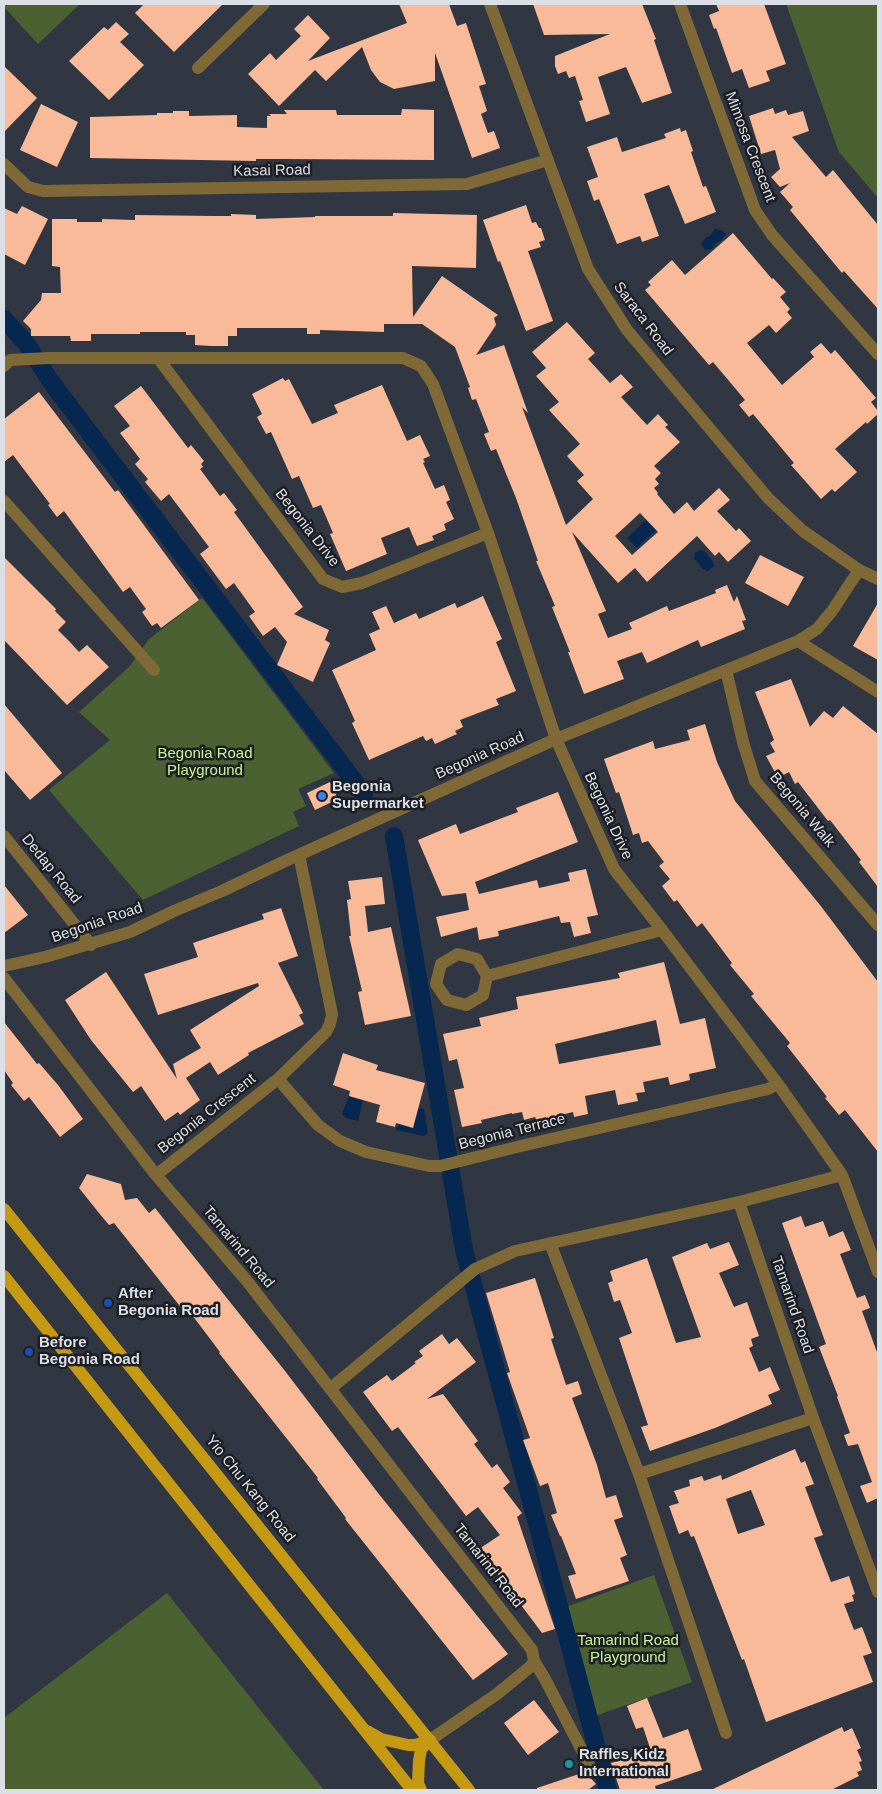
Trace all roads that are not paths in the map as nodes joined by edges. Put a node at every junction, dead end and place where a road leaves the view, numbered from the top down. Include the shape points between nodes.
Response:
1 (264, 4) edge
2 (490, 4) edge
3 (680, 4) edge
4 (198, 68) dead end
5 (548, 160) junction
6 (4, 164) edge
7 (878, 354) edge
8 (158, 358) junction
9 (7, 363) edge
10 (4, 501) edge
11 (488, 533) junction
12 (858, 570) junction
13 (878, 579) edge
14 (798, 641) junction
15 (154, 670) dead end
16 (726, 670) junction
17 (878, 692) edge
18 (556, 739) junction
19 (4, 836) edge
20 (299, 855) junction
21 (878, 925) edge
22 (662, 930) junction
23 (91, 945) junction
24 (4, 966) edge
25 (487, 976) junction
26 (4, 978) edge
27 (278, 1079) junction
28 (778, 1084) junction
29 (156, 1175) junction
30 (842, 1176) junction
31 (739, 1202) junction
32 (4, 1209) edge
33 (550, 1243) junction
34 (878, 1272) edge
35 (4, 1276) edge
36 (331, 1388) junction
37 (813, 1418) junction
38 (639, 1474) junction
39 (878, 1592) edge
40 (534, 1661) junction
41 (363, 1729) junction
42 (726, 1733) dead end
43 (430, 1740) junction
44 (590, 1766) dead end
45 (412, 1790) edge
46 (420, 1790) edge
47 (469, 1790) edge

1 - 4 street
2 - 5 street, Saraca Road
3 - 7 street, Mimosa Crescent via 755,210 772,235
5 - 6 street, Kasai Road via 467,184 43,191 28,187
5 - 12 street, Saraca Road via 588,269 627,330 768,498 803,531
8 - 9 street, Begonia Drive via 49,358
8 - 11 street, Begonia Drive via 403,358 421,366 433,384
8 - 11 street, Begonia Drive via 324,579 342,587 362,583
10 - 15 street
11 - 18 street, Begonia Drive
12 - 13 street, Saraca Road
12 - 14 street, Begonia Road via 817,629
14 - 16 street, Begonia Road
14 - 17 street
16 - 18 street, Begonia Road
16 - 21 street, Begonia Walk via 755,780
18 - 20 street, Begonia Road
18 - 22 street, Begonia Drive via 614,868
19 - 23 street, Dedap Road
20 - 23 street, Begonia Road via 130,932
20 - 27 street, Begonia Crescent via 332,1014 326,1032
22 - 25 street
22 - 28 street, Begonia Drive
23 - 24 street, Begonia Road
25 - 25 street via 483,995 466,1005 447,1000 436,984 441,964 458,954 477,959
26 - 29 street, Begonia Crescent
27 - 28 street, Begonia Terrace via 318,1125 340,1140 366,1152 429,1166 456,1163
27 - 29 street, Begonia Crescent
28 - 30 street, Begonia Drive
29 - 36 street, Tamarind Road via 247,1281
30 - 31 street
30 - 34 street
31 - 33 street
31 - 37 street, Tamarind Road
32 - 43 main road, Yio Chu Kang Road
33 - 36 street via 515,1251 475,1269
33 - 38 street
35 - 41 main road
36 - 40 street, Tamarind Road via 532,1650
37 - 38 street
37 - 39 street, Tamarind Road
38 - 42 street
40 - 43 street via 497,1694
40 - 44 street, Tamarind Road
41 - 43 main road via 381,1739 408,1744
41 - 45 main road
43 - 46 main road via 421,1749
43 - 47 main road, Yio Chu Kang Road

